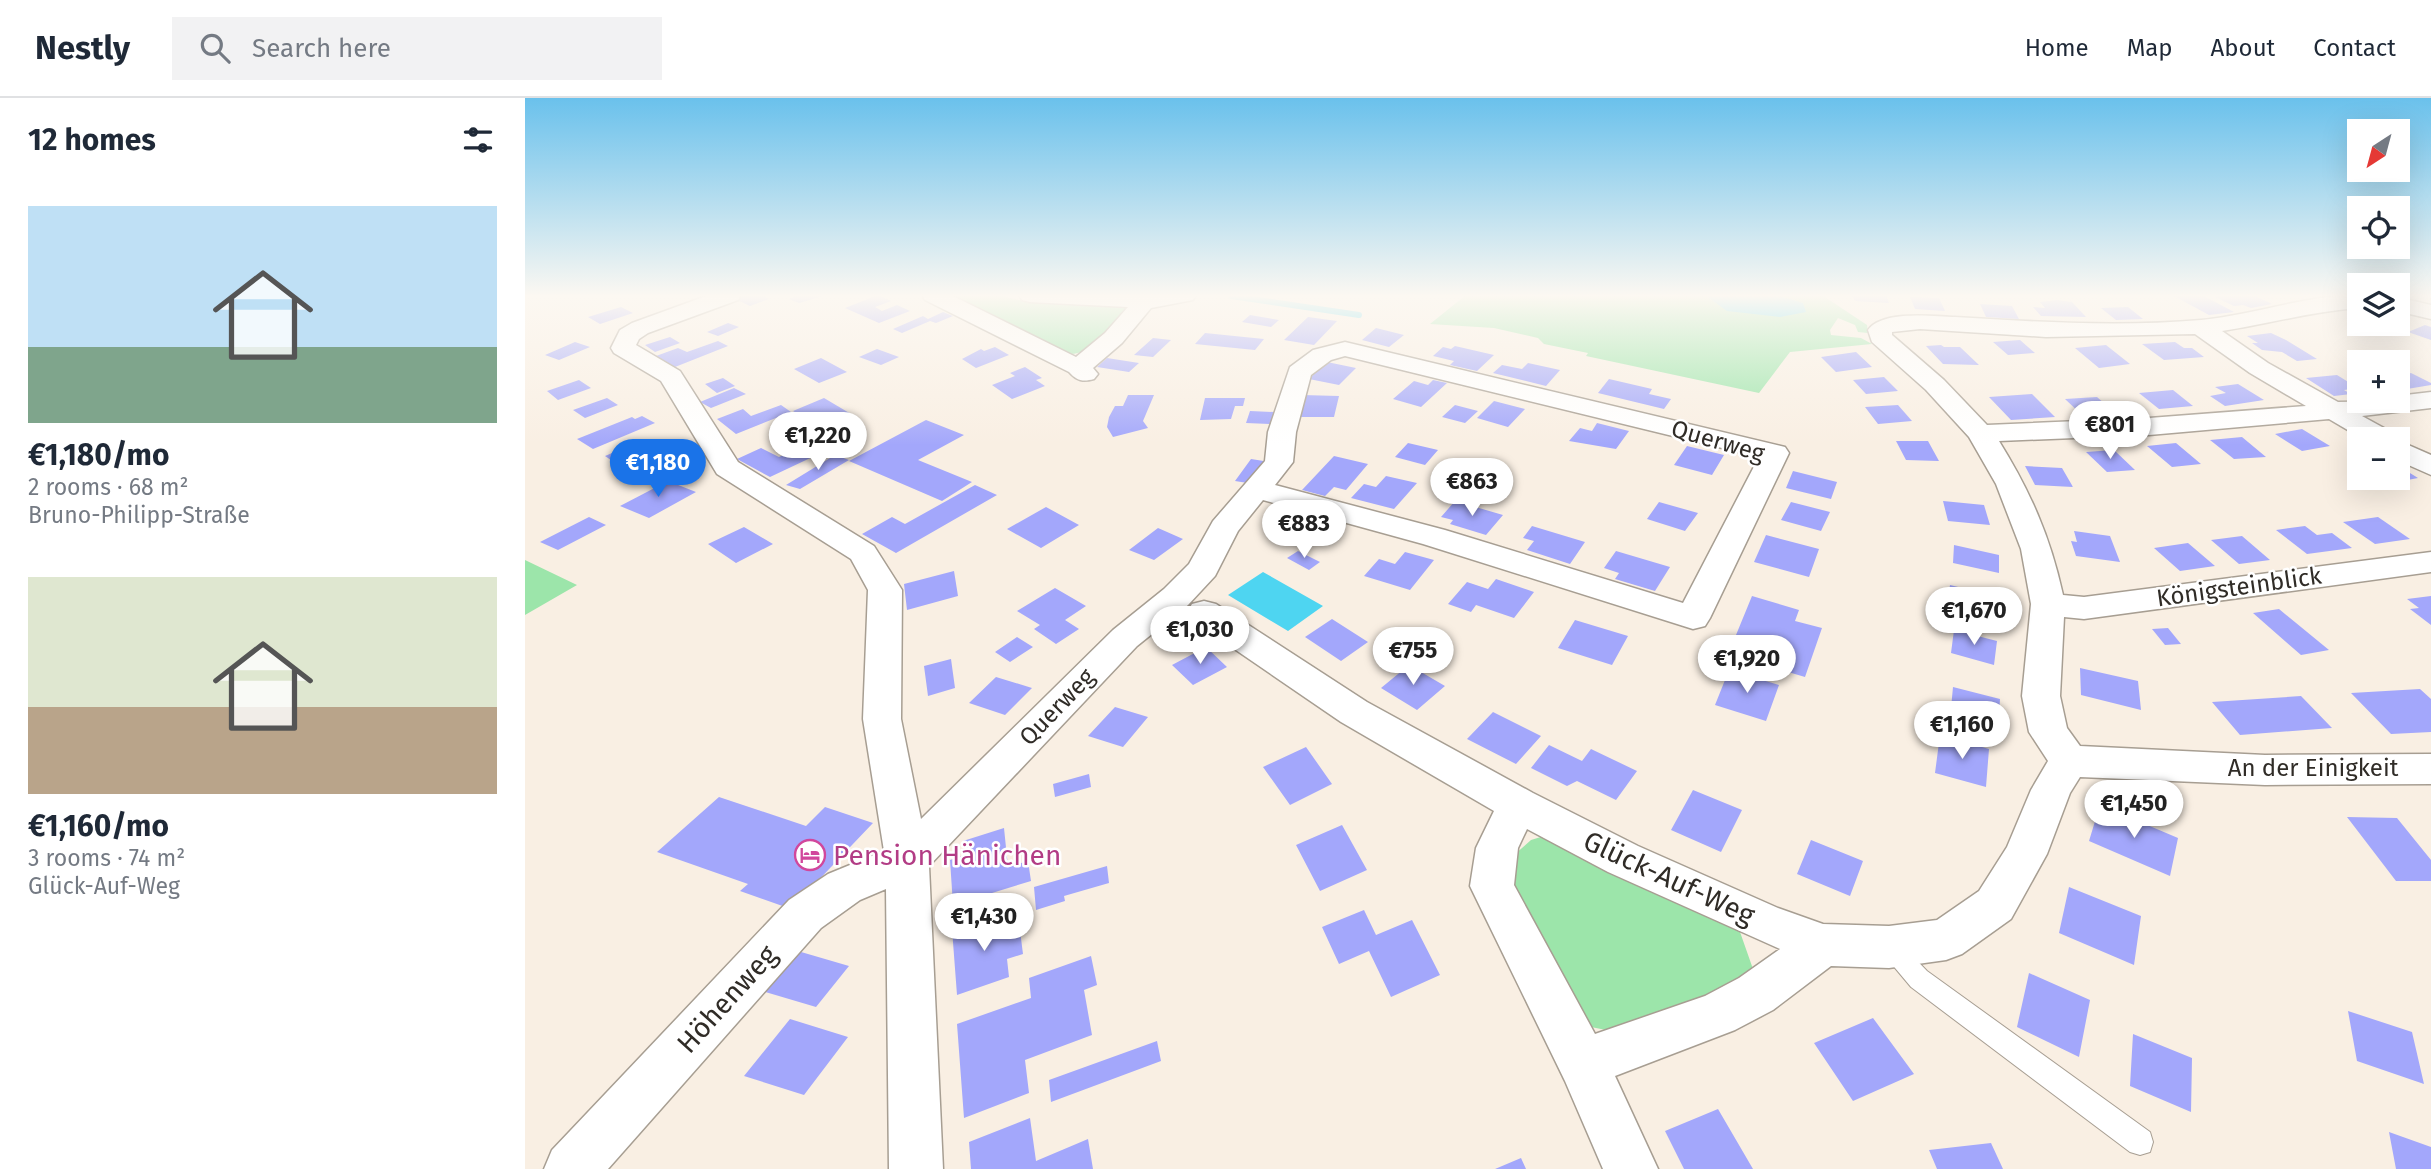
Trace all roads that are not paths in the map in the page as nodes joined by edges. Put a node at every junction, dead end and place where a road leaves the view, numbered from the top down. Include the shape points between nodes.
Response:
1 (624, 345) edge
2 (1030, 345) edge
3 (1106, 345) edge
4 (1889, 345) edge
5 (2226, 345) edge
6 (2431, 400) edge
7 (2336, 412) junction
8 (2362, 427) edge
9 (1980, 433) junction
10 (2410, 455) edge
11 (2431, 466) edge
12 (1258, 490) junction
13 (2431, 562) edge
14 (2047, 604) junction
15 (1204, 612) dead end
16 (2069, 761) junction
17 (2431, 769) edge
18 (1518, 805) junction
19 (907, 860) junction
20 (1823, 945) junction
21 (1889, 947) junction
22 (1583, 1063) junction
23 (2140, 1142) dead end
24 (571, 1169) edge
25 (916, 1169) edge
26 (1631, 1169) edge

1 - 19 street via 671,376 727,468 863,553 885,590 882,719
2 - 3 street via 1081,371
4 - 9 street
5 - 7 street
6 - 7 street
7 - 8 street
7 - 9 street
9 - 14 street via 2011,484 2037,549
10 - 11 street
12 - 12 street, Querweg via 1279,462 1282,432 1299,372 1322,355 1345,349 1775,453 1693,618 1434,537
12 - 19 street, Querweg via 1224,528 1203,569 1177,597 1125,638
13 - 14 street, Königsteinblick via 2084,608
14 - 16 street via 2041,696 2047,732
15 - 18 street, Glück-Auf-Weg via 1354,712
16 - 17 street, An der Einigkeit via 2265,770
16 - 21 street, Glück-Auf-Weg via 1995,905 1946,939
18 - 20 street, Glück-Auf-Weg via 1623,859
18 - 22 street via 1497,848 1493,886
19 - 24 street, Höhenweg via 844,887 805,914
19 - 25 street
20 - 21 street, Glück-Auf-Weg
20 - 22 street via 1756,994 1718,1014
21 - 23 lane via 1919,979
22 - 26 street

